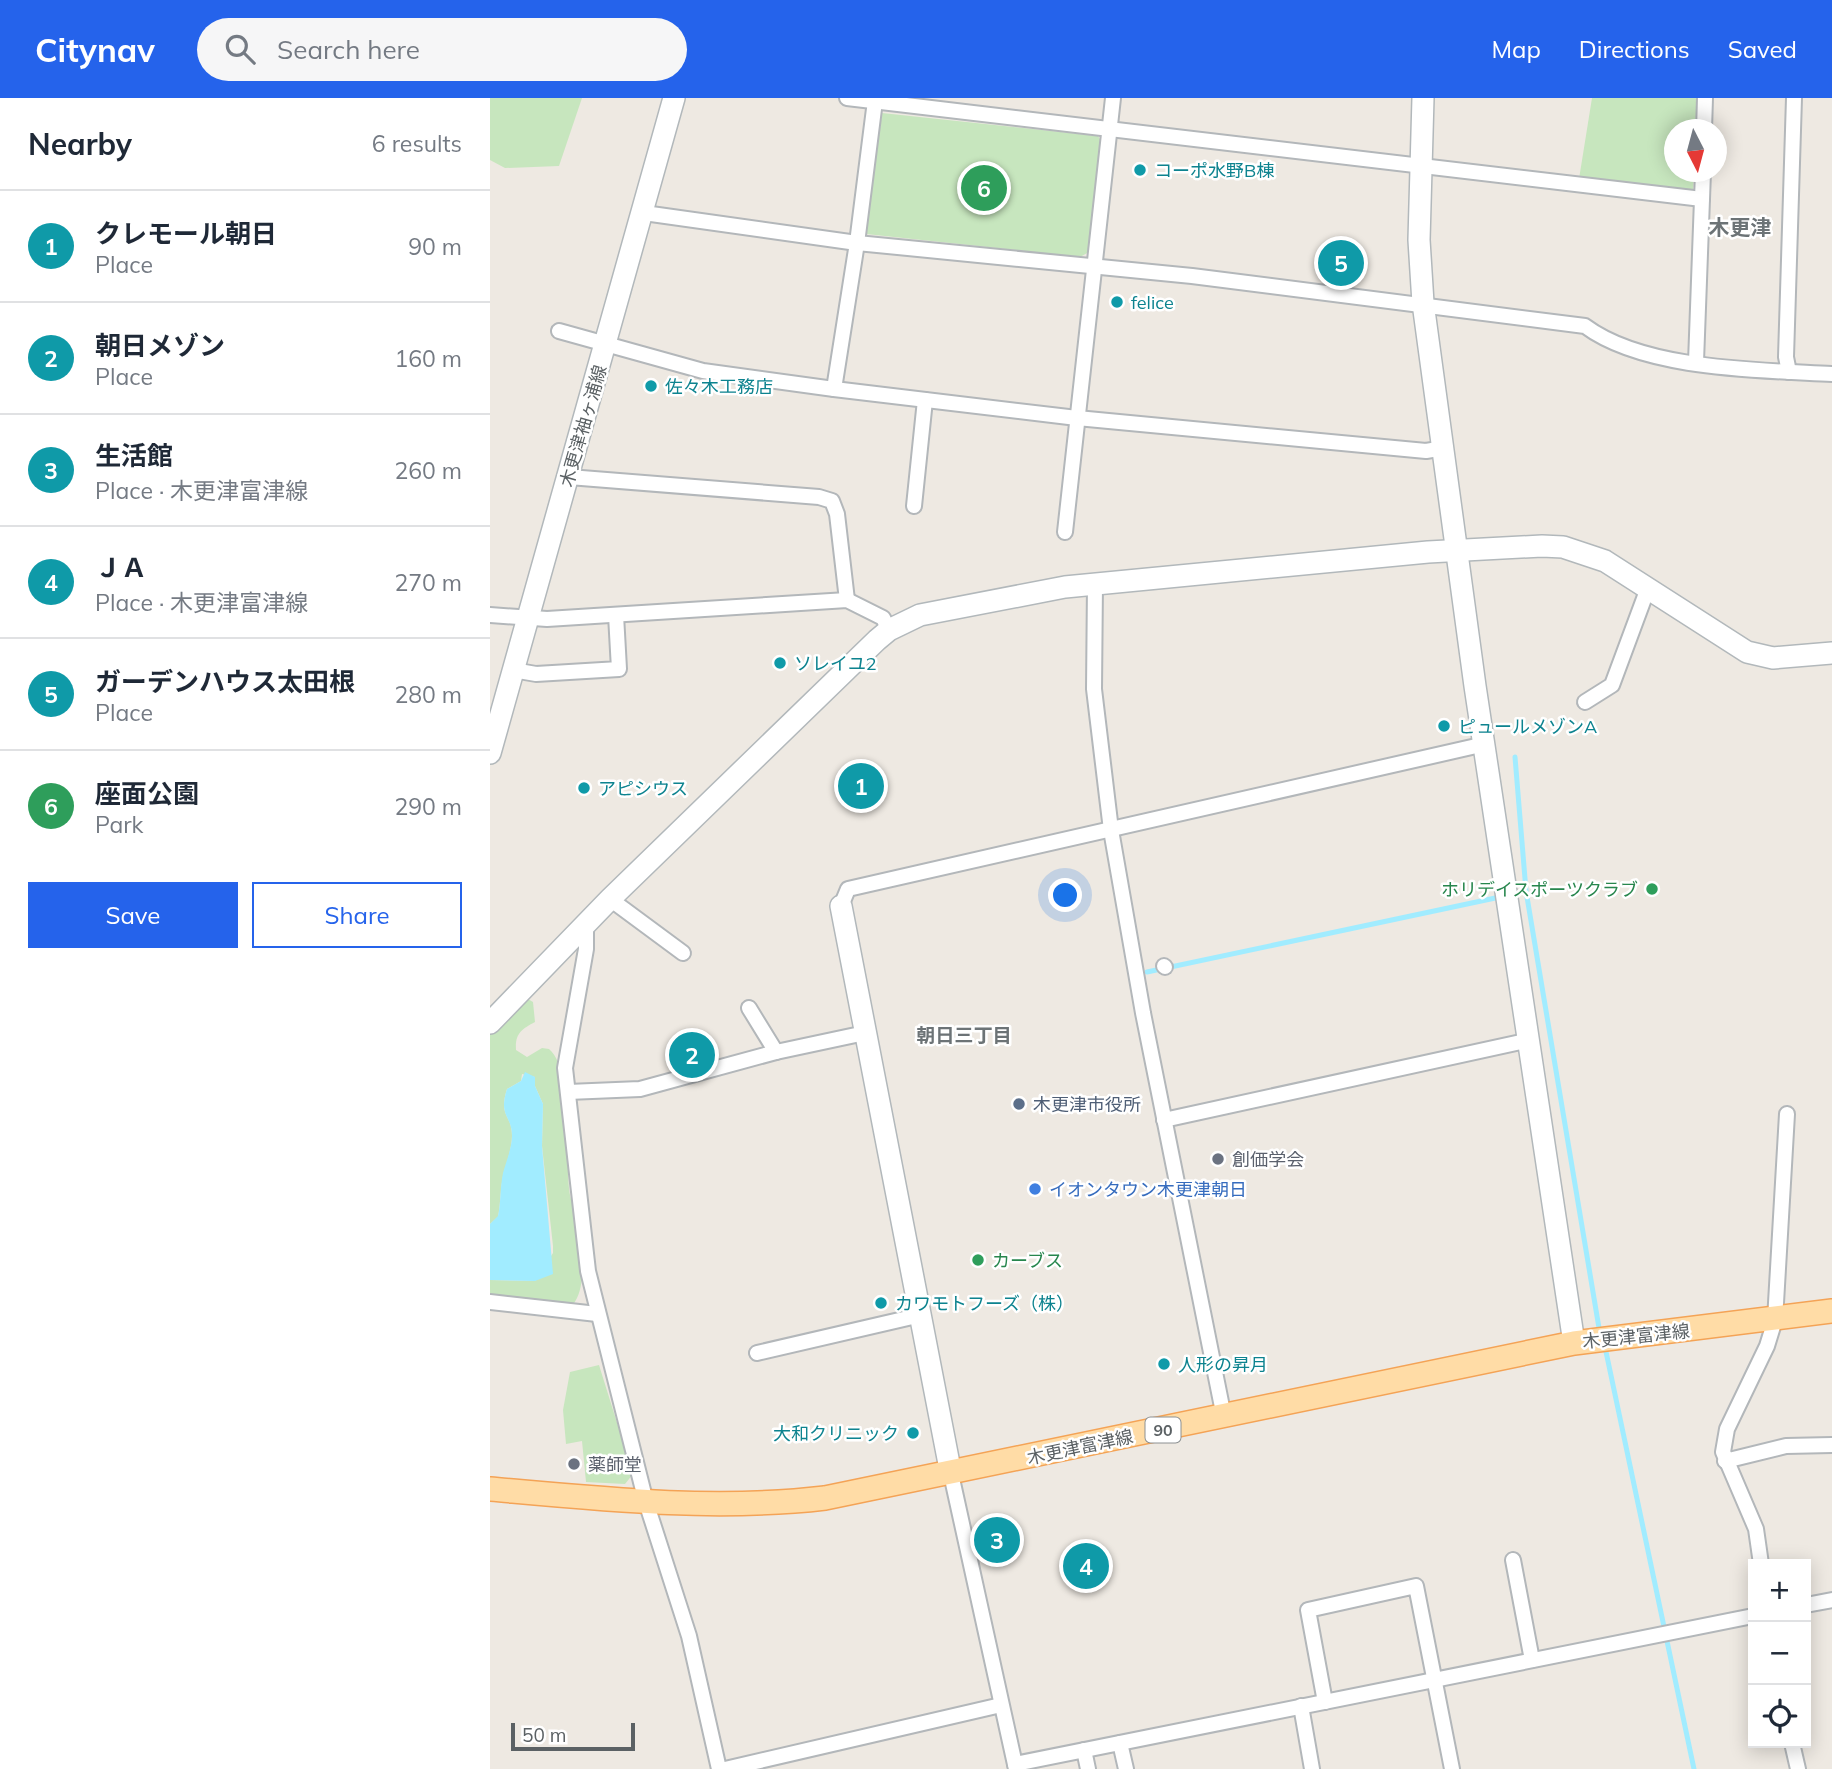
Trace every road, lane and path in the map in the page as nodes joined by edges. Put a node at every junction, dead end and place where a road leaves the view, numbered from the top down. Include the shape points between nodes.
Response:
1 (674, 98) edge
2 (847, 98) edge
3 (1112, 98) edge
4 (1423, 98) edge
5 (1705, 98) edge
6 (1794, 98) edge
7 (869, 100) edge
8 (1704, 119) edge
9 (1109, 130) junction
10 (1421, 166) junction
11 (1703, 182) edge
12 (1702, 199) junction
13 (643, 213) junction
14 (857, 243) junction
15 (1095, 268) junction
16 (1423, 303) junction
17 (559, 331) dead end
18 (606, 344) junction
19 (1696, 362) junction
20 (1789, 372) junction
21 (1832, 374) edge
22 (834, 389) junction
23 (925, 400) junction
24 (1077, 418) junction
25 (1444, 448) junction
26 (569, 477) junction
27 (914, 506) dead end
28 (1065, 532) dead end
29 (1457, 550) junction
30 (1095, 584) junction
31 (1648, 588) junction
32 (847, 600) junction
33 (490, 615) edge
34 (616, 615) junction
35 (527, 618) junction
36 (889, 629) junction
37 (1832, 653) edge
38 (513, 670) junction
39 (1585, 702) dead end
40 (1485, 744) junction
41 (490, 753) edge
42 (1111, 830) junction
43 (610, 900) junction
44 (841, 906) joint
45 (586, 923) junction
46 (683, 953) dead end
47 (749, 1008) dead end
48 (490, 1023) edge
49 (865, 1033) junction
50 (1530, 1040) junction
51 (776, 1052) junction
52 (568, 1092) junction
53 (1787, 1114) dead end
54 (1164, 1121) junction
55 (490, 1302) edge
56 (1832, 1311) edge
57 (597, 1314) junction
58 (921, 1315) junction
59 (1775, 1321) junction
60 (1574, 1343) junction
61 (757, 1353) dead end
62 (1224, 1417) junction
63 (1832, 1445) edge
64 (1725, 1461) junction
65 (951, 1474) junction
66 (490, 1489) edge
67 (646, 1502) junction
68 (1759, 1559) edge
69 (1513, 1560) dead end
70 (1832, 1600) edge
71 (1811, 1604) edge
72 (1748, 1617) edge
73 (1532, 1660) junction
74 (1435, 1680) junction
75 (1325, 1702) junction
76 (1002, 1705) junction
77 (1301, 1706) junction
78 (1120, 1743) junction
79 (1793, 1748) edge
80 (1084, 1750) junction
81 (1016, 1766) edge
82 (719, 1769) edge
83 (725, 1769) edge
84 (1088, 1769) edge
85 (1126, 1769) edge
86 (1312, 1769) edge
87 (1452, 1769) edge
88 (1798, 1769) edge

1 - 13 street, 木更津袖ヶ浦線
2 - 7 street
3 - 9 street
4 - 10 street
5 - 8 street
6 - 20 street
7 - 9 street
7 - 14 street
9 - 10 street
9 - 15 street
10 - 12 street
10 - 16 street
11 - 12 street
12 - 19 street
13 - 14 street
13 - 18 street, 木更津袖ヶ浦線
14 - 15 street
14 - 22 street
15 - 16 street
15 - 24 street
16 - 19 street via 1585,326 1635,353
16 - 25 street
17 - 18 street
18 - 22 street via 703,371
18 - 26 street, 木更津袖ヶ浦線
19 - 20 street
20 - 21 street
22 - 23 street
23 - 24 street
23 - 27 street
24 - 25 street via 1426,452
24 - 28 street
25 - 29 street
26 - 32 street via 832,501
26 - 35 street, 木更津袖ヶ浦線
29 - 30 street
29 - 31 street via 1563,547 1605,561
29 - 40 street
30 - 36 street via 942,610
30 - 42 street via 1094,689
31 - 37 street via 1747,652 1773,658
31 - 39 street via 1612,685
32 - 34 street
32 - 36 street via 883,618
33 - 35 street
34 - 35 street
34 - 38 street via 619,669 536,674
35 - 38 street, 木更津袖ヶ浦線
36 - 43 street
38 - 41 street, 木更津袖ヶ浦線
40 - 42 street
40 - 50 street
42 - 44 street via 848,890
42 - 54 street
43 - 45 street
43 - 46 street
44 - 49 street
45 - 48 street
45 - 52 street via 586,949 565,1068
47 - 51 street
49 - 51 street
49 - 58 street
50 - 54 street
50 - 60 street
51 - 52 street via 640,1088
52 - 57 street
53 - 59 street
54 - 62 street
55 - 57 street
56 - 59 main road, 木更津富津線 / 90
57 - 67 street
58 - 61 street
58 - 65 street
59 - 60 main road, 木更津富津線 / 90
59 - 64 street via 1727,1429
60 - 62 main road, 木更津富津線 / 90
62 - 65 main road, 木更津富津線 / 90
63 - 64 street via 1786,1446
64 - 68 street via 1756,1528
65 - 67 main road, 木更津富津線 / 90 via 783,1503
65 - 76 street
66 - 67 main road, 木更津富津線 / 90
67 - 82 street via 689,1636
69 - 73 street
70 - 71 street
72 - 73 street
73 - 74 street
74 - 75 street
74 - 75 street via 1416,1586 1308,1610
74 - 87 street
75 - 77 street
76 - 81 street
76 - 83 street
77 - 78 street
77 - 86 street
78 - 80 street
78 - 85 street
79 - 88 street
80 - 81 street
80 - 84 street

